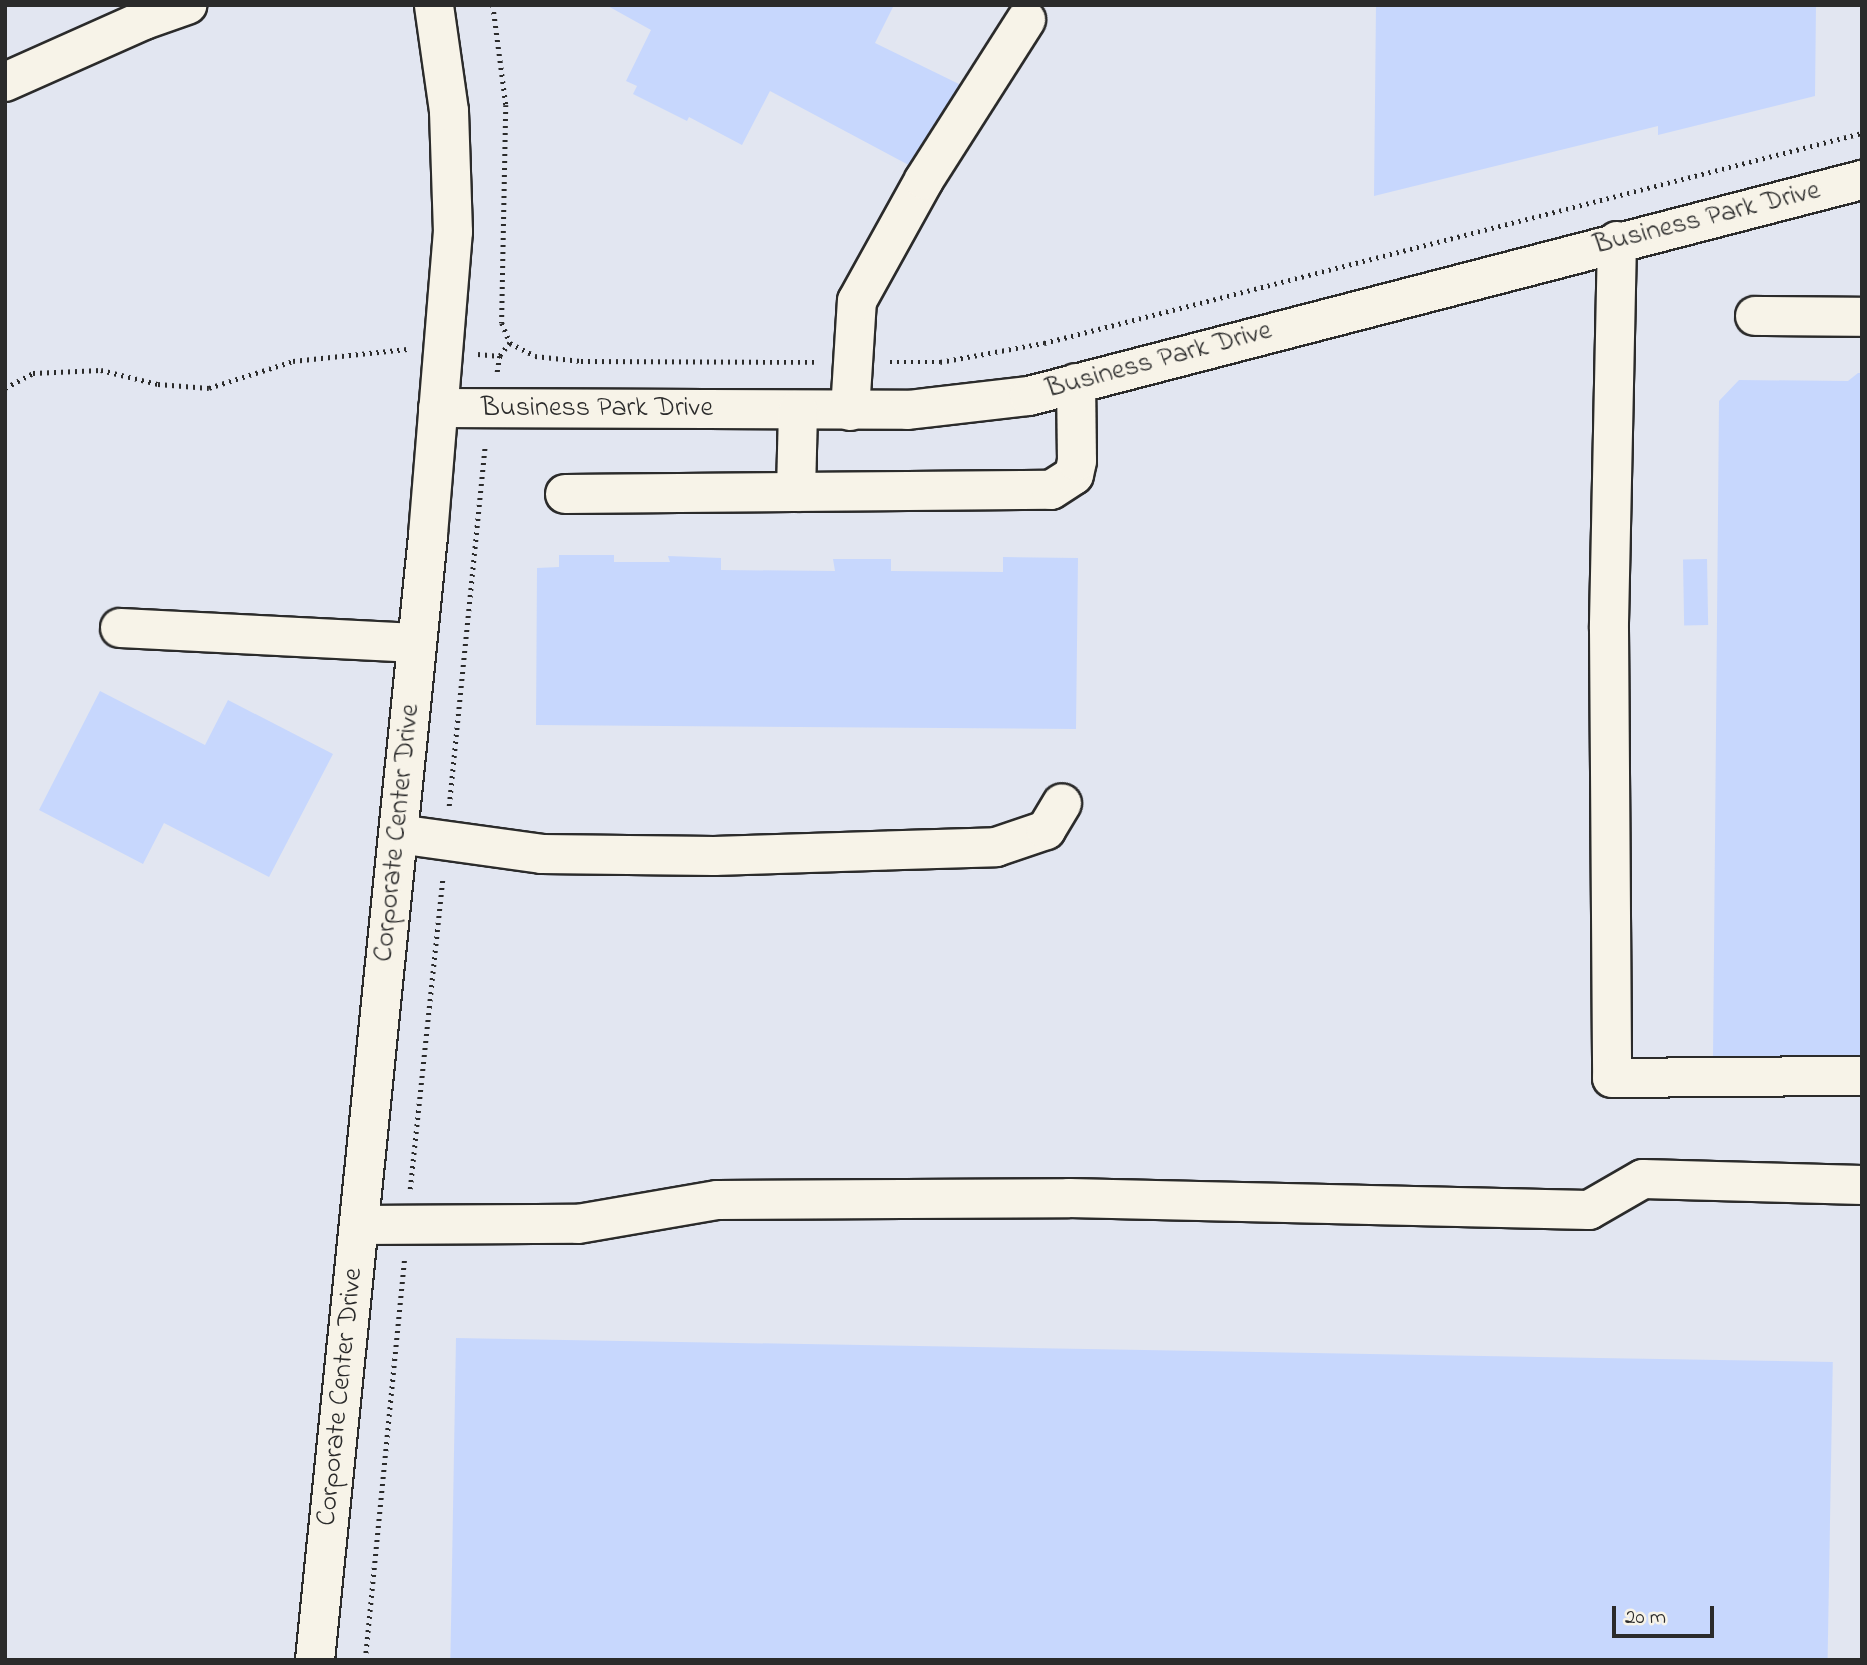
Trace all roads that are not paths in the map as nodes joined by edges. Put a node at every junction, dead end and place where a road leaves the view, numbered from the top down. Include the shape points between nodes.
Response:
1 (434, 5) edge
2 (179, 7) edge
3 (1026, 20) dead end
4 (5, 82) edge
5 (1862, 180) edge
6 (1617, 241) junction
7 (1755, 316) dead end
8 (1862, 317) edge
9 (1076, 383) junction
10 (438, 408) junction
11 (797, 410) junction
12 (850, 411) junction
13 (796, 492) junction
14 (565, 494) dead end
15 (120, 628) dead end
16 (417, 643) junction
17 (1062, 803) dead end
18 (398, 834) junction
19 (1862, 1076) edge
20 (1862, 1185) edge
21 (359, 1225) junction
22 (315, 1660) edge

1 - 10 street, Corporate Center Drive via 449,111 453,232
2 - 4 street
3 - 12 street via 924,180 857,301
5 - 6 street, Business Park Drive
6 - 9 street, Business Park Drive
6 - 19 street via 1609,629 1612,1078
7 - 8 street
9 - 12 street, Business Park Drive via 1029,396 908,410
9 - 13 street via 1074,475 1051,490
10 - 11 street, Business Park Drive
10 - 16 street, Corporate Center Drive
11 - 12 street, Business Park Drive
11 - 13 street
13 - 14 street
15 - 16 street
16 - 18 street, Corporate Center Drive
17 - 18 street via 1046,830 996,846 714,856 542,854
18 - 21 street, Corporate Center Drive
20 - 21 street via 1643,1179 1590,1210 1069,1198 717,1200 578,1224
21 - 22 street, Corporate Center Drive

